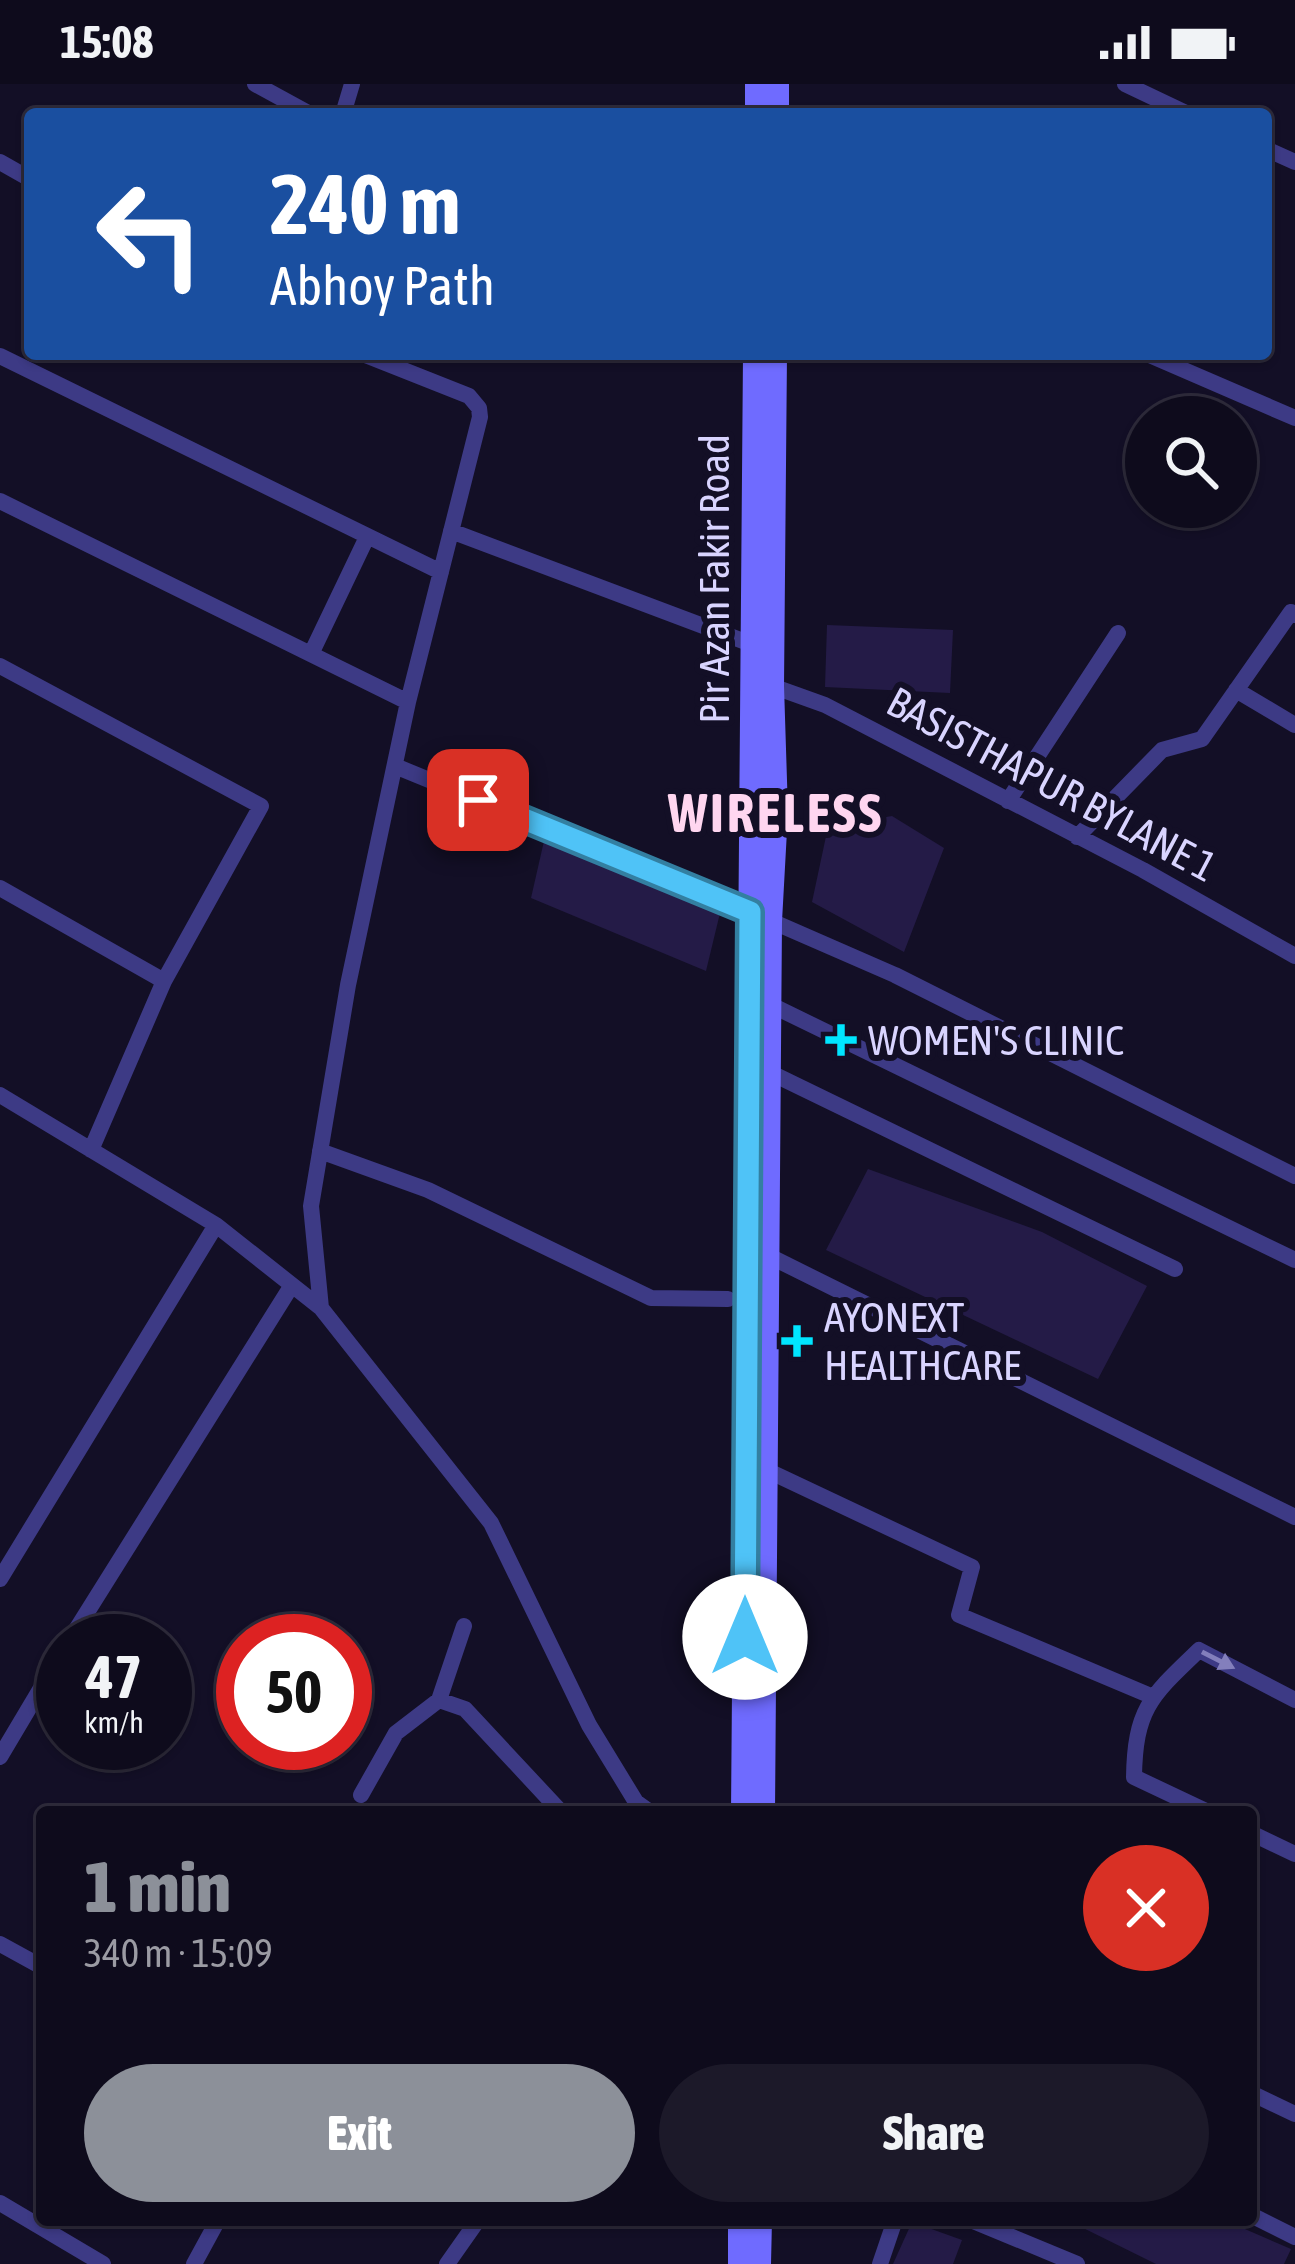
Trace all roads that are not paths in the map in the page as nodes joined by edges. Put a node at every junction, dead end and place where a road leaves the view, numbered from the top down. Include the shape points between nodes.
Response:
1 (255, 84) edge
2 (1124, 84) edge
3 (299, 108) edge
4 (1175, 108) edge
5 (0, 356) edge
6 (379, 360) edge
7 (755, 360) edge
8 (775, 360) edge
9 (1161, 360) edge
10 (1295, 418) edge
11 (0, 501) edge
12 (451, 531) junction
13 (367, 537) junction
14 (441, 572) junction
15 (1295, 615) edge
16 (1118, 633) dead end
17 (762, 648) junction
18 (311, 654) junction
19 (0, 666) edge
20 (772, 686) junction
21 (1236, 690) junction
22 (408, 702) junction
23 (1295, 725) edge
24 (395, 766) junction
25 (1008, 801) junction
26 (1078, 837) junction
27 (0, 888) edge
28 (750, 912) junction
29 (1295, 956) edge
30 (164, 981) junction
31 (770, 1004) junction
32 (769, 1072) junction
33 (0, 1095) edge
34 (91, 1150) junction
35 (320, 1151) junction
36 (1295, 1176) edge
37 (217, 1226) junction
38 (767, 1255) junction
39 (1295, 1260) edge
40 (1175, 1269) dead end
41 (292, 1285) junction
42 (728, 1299) dead end
43 (321, 1308) junction
44 (756, 1466) junction
45 (1295, 1517) edge
46 (2, 1572) edge
47 (86, 1614) edge
48 (464, 1626) dead end
49 (1151, 1696) junction
50 (36, 1697) edge
51 (439, 1700) junction
52 (1295, 1700) edge
53 (0, 1757) edge
54 (361, 1795) dead end
55 (555, 1806) edge
56 (642, 1806) edge
57 (743, 1806) edge
58 (763, 1806) edge
59 (1195, 1806) edge
60 (1257, 1836) edge
61 (1295, 1854) edge
62 (0, 1944) edge
63 (36, 1964) edge
64 (1257, 2096) edge
65 (1295, 2114) edge
66 (0, 2203) edge
67 (1257, 2218) edge
68 (36, 2224) edge
69 (39, 2226) edge
70 (215, 2226) edge
71 (474, 2226) edge
72 (740, 2226) edge
73 (760, 2226) edge
74 (893, 2226) edge
75 (985, 2226) edge
76 (1295, 2236) edge
77 (103, 2264) edge
78 (194, 2264) edge
79 (447, 2264) edge
80 (740, 2264) edge
81 (759, 2264) edge
82 (880, 2264) edge
83 (1077, 2264) edge

1 - 3 street
2 - 4 street
5 - 13 street
6 - 12 street via 470,395 478,408
7 - 17 main road, Pir Azan Fakir Road
8 - 17 main road, Pir Azan Fakir Road
9 - 10 street
11 - 18 street
12 - 14 street
12 - 17 street
13 - 14 street
13 - 18 street
14 - 22 street
15 - 21 street
16 - 25 street
17 - 20 main road, Pir Azan Fakir Road
17 - 28 main road, Pir Azan Fakir Road
18 - 22 street
19 - 30 street via 261,806
20 - 25 street, BASISTHAPUR BYLANE 1 via 825,705
20 - 28 main road, Pir Azan Fakir Road via 776,812
21 - 23 street
21 - 26 street via 1202,739 1162,750
22 - 24 street
24 - 28 street
24 - 35 street
25 - 26 street, BASISTHAPUR BYLANE 1
26 - 29 street, BASISTHAPUR BYLANE 1
27 - 30 street
28 - 31 main road, Pir Azan Fakir Road
28 - 36 street via 895,975
28 - 44 main road, Pir Azan Fakir Road
30 - 34 street
31 - 32 main road, Pir Azan Fakir Road
31 - 39 street
32 - 38 main road, Pir Azan Fakir Road
32 - 40 street
33 - 34 street
34 - 37 street
35 - 42 street via 428,1190 651,1298
35 - 43 street via 311,1206
37 - 41 street
37 - 46 street
38 - 44 main road, Pir Azan Fakir Road
38 - 45 street
41 - 43 street
41 - 47 street
43 - 56 street via 491,1523 589,1725
44 - 49 street via 972,1567 959,1615
44 - 57 main road, Pir Azan Fakir Road
44 - 58 main road
48 - 51 street
49 -> 52 street via 1199,1650
49 - 59 street via 1135,1738 1134,1777
50 - 53 street
51 - 54 street via 396,1733
51 - 55 street via 465,1709
60 - 61 street
62 - 63 street
64 - 65 street
66 - 68 street
67 - 76 street
69 - 77 street
70 - 78 street
71 - 79 street
72 - 80 main road
73 - 81 main road
74 - 82 street
75 - 83 street

